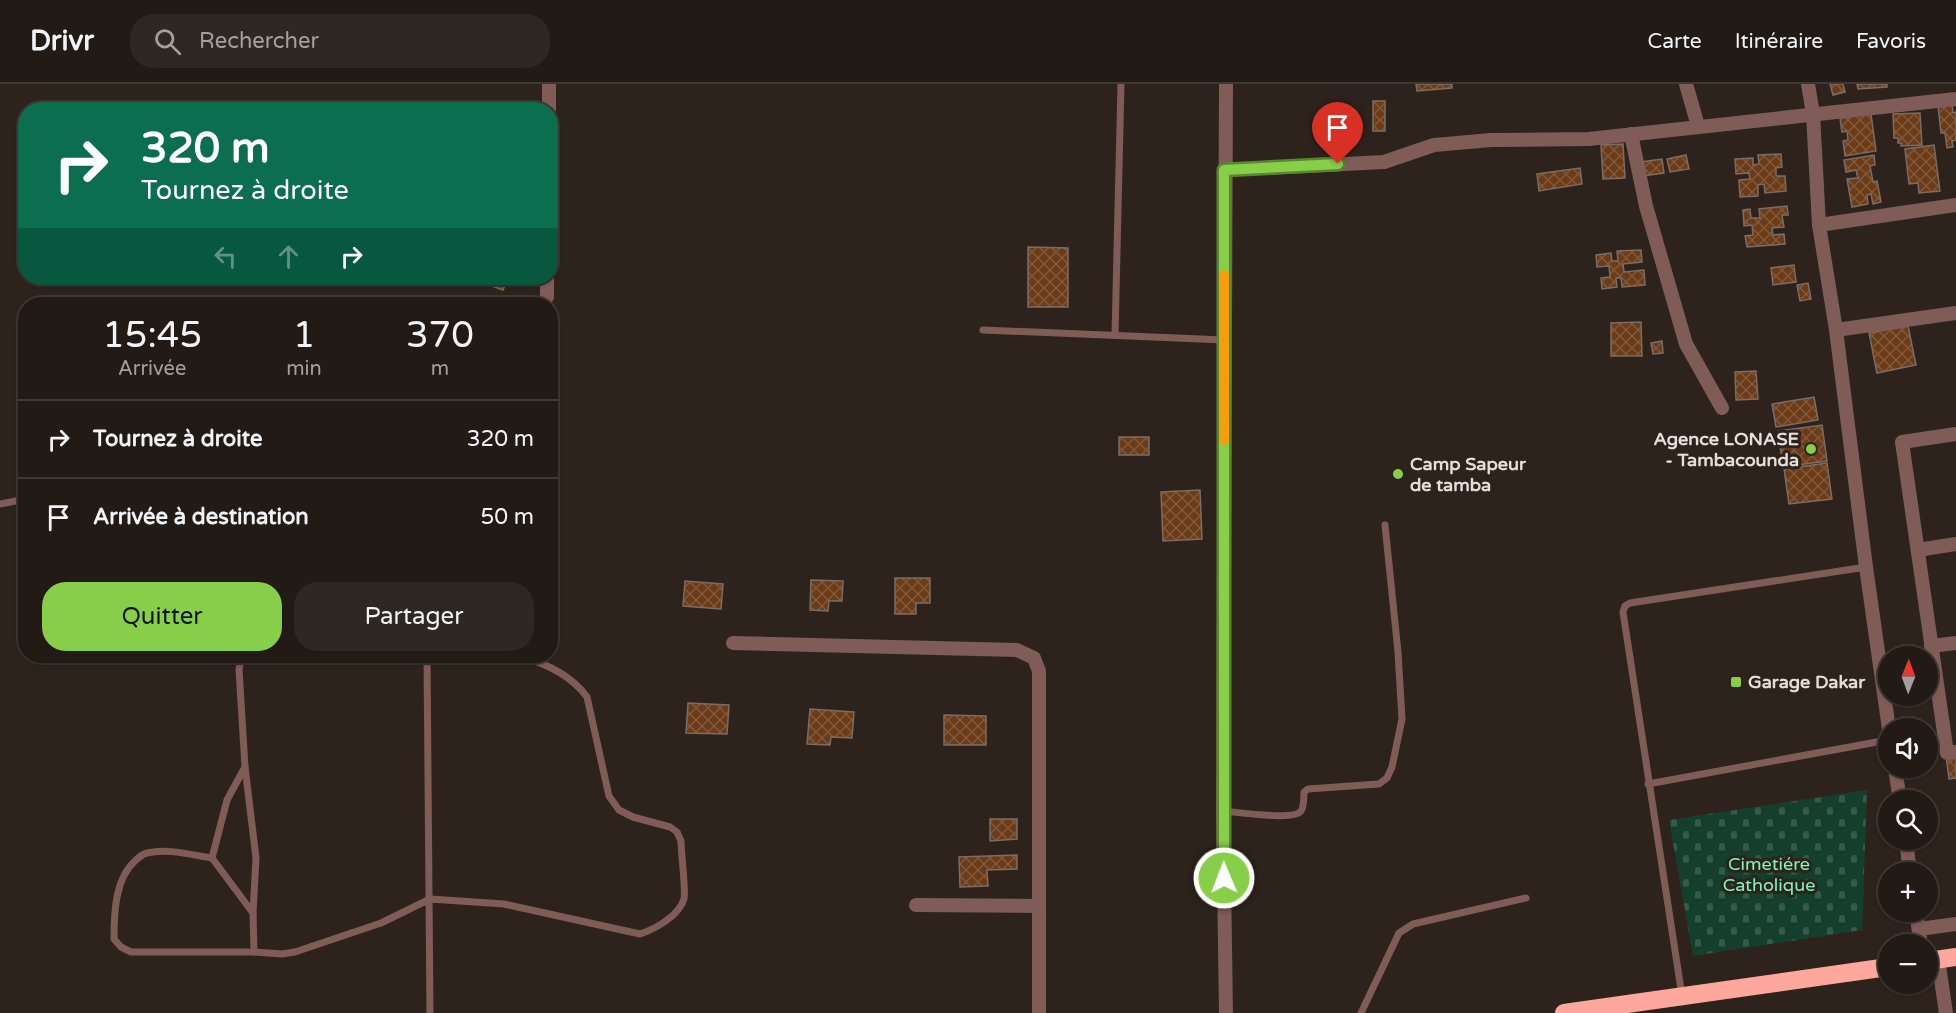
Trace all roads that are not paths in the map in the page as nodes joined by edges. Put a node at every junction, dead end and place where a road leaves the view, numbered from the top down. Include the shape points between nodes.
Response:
1 (549, 84) edge
2 (1120, 84) edge
3 (1226, 84) edge
4 (1686, 84) edge
5 (1808, 84) edge
6 (1956, 99) edge
7 (549, 102) edge
8 (1813, 114) junction
9 (1698, 126) junction
10 (1631, 134) junction
11 (1224, 170) junction
12 (1956, 205) edge
13 (1819, 225) junction
14 (548, 285) edge
15 (547, 297) dead end
16 (1956, 314) edge
17 (983, 330) dead end
18 (1836, 330) junction
19 (1115, 335) junction
20 (1224, 340) junction
21 (1722, 408) dead end
22 (1956, 434) edge
23 (18, 501) edge
24 (0, 504) edge
25 (1385, 525) dead end
26 (1956, 544) edge
27 (1918, 550) junction
28 (1866, 567) junction
29 (1956, 643) edge
30 (732, 644) dead end
31 (1931, 646) joint
32 (240, 663) edge
33 (427, 663) edge
34 (539, 663) edge
35 (1938, 693) edge
36 (1887, 718) edge
37 (1878, 742) edge
38 (1956, 752) edge
39 (245, 767) junction
40 (1648, 784) junction
41 (1223, 811) junction
42 (212, 858) junction
43 (1526, 898) dead end
44 (430, 899) junction
45 (916, 905) dead end
46 (1039, 906) junction
47 (253, 913) junction
48 (1918, 922) edge
49 (1956, 924) edge
50 (1919, 929) junction
51 (1920, 934) edge
52 (254, 952) junction
53 (1940, 959) edge
54 (1878, 968) edge
55 (1682, 996) junction
56 (430, 1013) edge
57 (1040, 1013) edge
58 (1226, 1013) edge
59 (1361, 1013) edge
60 (1564, 1013) edge
61 (1946, 1013) edge

1 - 7 street
2 - 19 lane
3 - 11 street
4 - 9 street
5 - 8 street
6 - 8 street
8 - 9 street
8 - 13 street
9 - 10 street
10 - 11 street via 1445,144 1384,162
10 - 21 street via 1646,206 1686,344
11 - 20 street
12 - 13 street
13 - 18 street
14 - 15 street
16 - 18 street
17 - 19 lane
18 - 28 street
19 - 20 lane
20 - 41 street
22 - 27 street via 1902,442
23 - 24 lane
25 - 41 lane via 1402,719 1387,778 1379,784 1308,789 1299,814
26 - 27 street
27 - 31 street
28 - 36 street
28 - 40 lane via 1625,606
29 - 31 street
30 - 46 street via 1017,650 1034,658 1039,671
32 - 39 lane
33 - 44 lane
34 - 44 lane via 577,684 587,697 609,796 619,810 677,832 681,841 684,898 673,915 640,934 504,904
35 - 38 street via 1947,753
37 - 40 lane
39 - 42 lane via 227,800
39 - 47 lane via 256,858
40 - 55 lane
41 - 58 street
42 - 47 lane
42 - 52 lane via 167,851 144,853 127,868 120,884 114,939 131,952
43 - 59 lane via 1413,924 1399,933
44 - 52 lane via 381,923 295,952
44 - 56 lane
45 - 46 street
46 - 57 street
47 - 52 lane
48 - 50 street
49 - 50 street
50 - 51 street
53 - 61 street
54 - 55 highway
55 - 60 highway via 1658,1003

